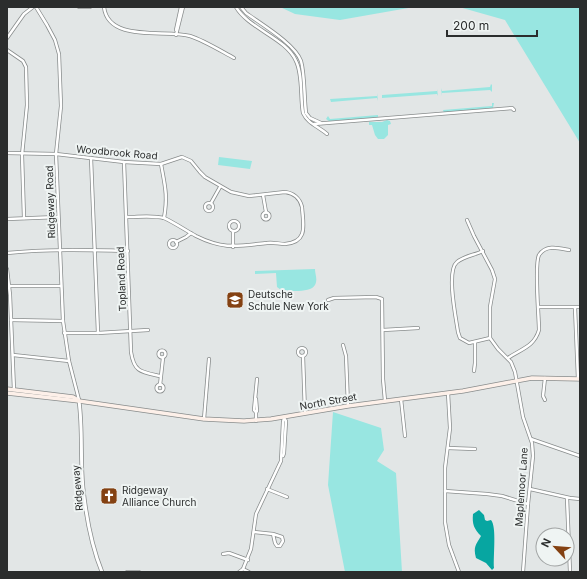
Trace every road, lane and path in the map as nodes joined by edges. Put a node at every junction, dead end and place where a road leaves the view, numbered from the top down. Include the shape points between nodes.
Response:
1 (34, 7) edge
2 (79, 7) edge
3 (90, 7) edge
4 (104, 7) edge
5 (182, 7) edge
6 (236, 7) edge
7 (241, 7) edge
8 (176, 35) junction
9 (7, 38) edge
10 (7, 50) edge
11 (234, 58) dead end
12 (514, 110) dead end
13 (314, 124) junction
14 (326, 124) junction
15 (326, 134) dead end
16 (7, 153) edge
17 (22, 153) junction
18 (56, 154) junction
19 (91, 158) junction
20 (124, 162) junction
21 (161, 164) junction
22 (220, 187) junction
23 (263, 195) junction
24 (212, 203) dead end
25 (266, 212) dead end
26 (58, 217) junction
27 (127, 217) junction
28 (24, 218) junction
29 (164, 218) junction
30 (7, 219) edge
31 (467, 220) dead end
32 (233, 232) junction
33 (191, 233) junction
34 (176, 242) dead end
35 (233, 247) junction
36 (60, 250) junction
37 (94, 250) junction
38 (568, 250) dead end
39 (128, 251) junction
40 (483, 251) junction
41 (7, 253) edge
42 (7, 269) edge
43 (9, 286) junction
44 (61, 286) junction
45 (328, 300) dead end
46 (539, 307) junction
47 (580, 307) edge
48 (575, 308) junction
49 (11, 320) junction
50 (63, 321) junction
51 (418, 328) dead end
52 (148, 330) dead end
53 (382, 330) junction
54 (131, 331) junction
55 (64, 333) junction
56 (98, 333) junction
57 (490, 338) junction
58 (475, 342) junction
59 (343, 345) dead end
60 (13, 355) junction
61 (304, 356) dead end
62 (163, 358) dead end
63 (508, 358) junction
64 (209, 359) dead end
65 (69, 361) junction
66 (474, 371) dead end
67 (160, 376) junction
68 (545, 378) junction
69 (257, 379) dead end
70 (579, 379) edge
71 (517, 381) junction
72 (160, 385) dead end
73 (7, 388) edge
74 (14, 390) junction
75 (448, 393) junction
76 (7, 394) edge
77 (14, 394) junction
78 (401, 399) junction
79 (546, 400) dead end
80 (79, 401) junction
81 (385, 401) junction
82 (348, 406) junction
83 (305, 413) junction
84 (284, 418) junction
85 (204, 419) junction
86 (256, 421) junction
87 (405, 436) dead end
88 (531, 439) junction
89 (448, 448) junction
90 (475, 450) dead end
91 (580, 456) edge
92 (268, 489) junction
93 (530, 489) junction
94 (445, 491) junction
95 (287, 497) dead end
96 (567, 498) junction
97 (580, 498) edge
98 (528, 504) junction
99 (254, 532) junction
100 (273, 534) junction
101 (224, 554) dead end
102 (248, 560) junction
103 (243, 569) junction
104 (102, 572) edge
105 (128, 572) edge
106 (139, 572) edge
107 (239, 572) edge
108 (249, 572) edge
109 (459, 572) edge
110 (523, 572) edge
111 (570, 572) edge

1 - 9 street via 24,14
1 - 18 street, Ridgeway Road via 48,24 59,54 61,106
2 - 3 street
4 - 8 street via 108,18 118,28
5 - 8 street
6 - 13 street via 245,18 294,57 298,66 303,113 306,120
7 - 14 street via 297,52 302,66 306,113 313,120
8 - 11 street via 191,36
10 - 17 street via 23,61 26,67 27,105
12 - 14 street via 512,108
13 - 14 street
13 - 15 street
16 - 17 street, Woodbrook Road
17 - 18 street, Woodbrook Road
17 - 28 street
18 - 19 street, Woodbrook Road
18 - 26 street, Ridgeway Road
19 - 20 street, Woodbrook Road
19 - 37 street
20 - 21 street, Woodbrook Road
20 - 27 street, Topland Road
21 - 22 street, Woodbrook Road via 179,157 186,158 205,177
21 - 29 street via 166,194
22 - 23 street, Woodbrook Road via 237,194
22 - 24 street
23 - 25 street
23 - 35 street, Woodbrook Road via 285,192 300,200 304,231 301,238 292,243
26 - 28 street
26 - 36 street, Ridgeway Road
27 - 29 street, Woodbrook Road
27 - 39 street, Topland Road
28 - 30 street
29 - 33 street, Woodbrook Road
31 - 40 street
32 - 32 street via 239,227 234,221 228,227
32 - 35 street
33 - 34 street
33 - 35 street, Woodbrook Road via 214,244
36 - 37 street
36 - 41 street
36 - 44 street, Ridgeway Road
37 - 39 street
37 - 56 street
38 - 46 street via 549,248 539,255
39 - 54 street, Topland Road
40 - 57 street via 495,279 490,307
40 - 58 street via 458,260 452,273 458,332 460,338 468,343
42 - 43 street
43 - 44 street
43 - 49 street
44 - 50 street, Ridgeway Road
45 - 53 street via 376,297 382,299
46 - 48 street
46 - 63 street via 539,330 536,338 532,344
47 - 48 street
48 - 70 street
49 - 50 street
49 - 60 street
50 - 55 street, Ridgeway Road
51 - 53 street
52 - 54 street
53 - 81 street
54 - 56 street
54 - 67 street, Topland Road via 134,364 147,374
55 - 56 street
55 - 65 street, Ridgeway Road
57 - 58 street
57 - 63 street
58 - 66 street
59 - 82 street via 346,356
60 - 65 street
60 - 74 street
61 - 83 street
62 - 67 street
63 - 71 street, Maplemoor Lane
64 - 85 street
65 - 80 street, Ridgeway Road
67 - 72 street
68 - 70 main road, North Street
68 - 71 main road, North Street
68 - 79 street via 543,396
69 - 86 street
71 - 75 main road, North Street
71 - 88 street, Maplemoor Lane via 523,417
73 - 74 main road, North Street
74 - 77 street
74 - 80 main road, North Street via 73,396
75 - 78 main road, North Street
75 - 89 street
76 - 77 main road, North Street
77 - 80 main road, North Street
78 - 81 main road, North Street
78 - 87 street
80 - 85 main road, North Street
80 - 104 street, Ridgeway via 83,487 88,523
81 - 82 main road, North Street
82 - 83 main road, North Street
83 - 84 main road, North Street
84 - 86 main road, North Street
84 - 92 street via 284,453
85 - 86 main road, North Street
88 - 91 street
88 - 93 street, Maplemoor Lane via 533,456
89 - 90 street
89 - 94 street
92 - 95 street
92 - 99 street via 256,514
93 - 96 street
93 - 98 street, Maplemoor Lane
94 - 98 street via 502,496
94 - 109 street via 447,535
96 - 97 street
96 - 111 street
98 - 110 street, Maplemoor Lane
99 - 100 street
99 - 102 street
100 - 100 street via 282,537 280,546 275,543
101 - 102 street via 229,553
102 - 103 street
103 - 107 street
103 - 108 street
105 - 106 street

